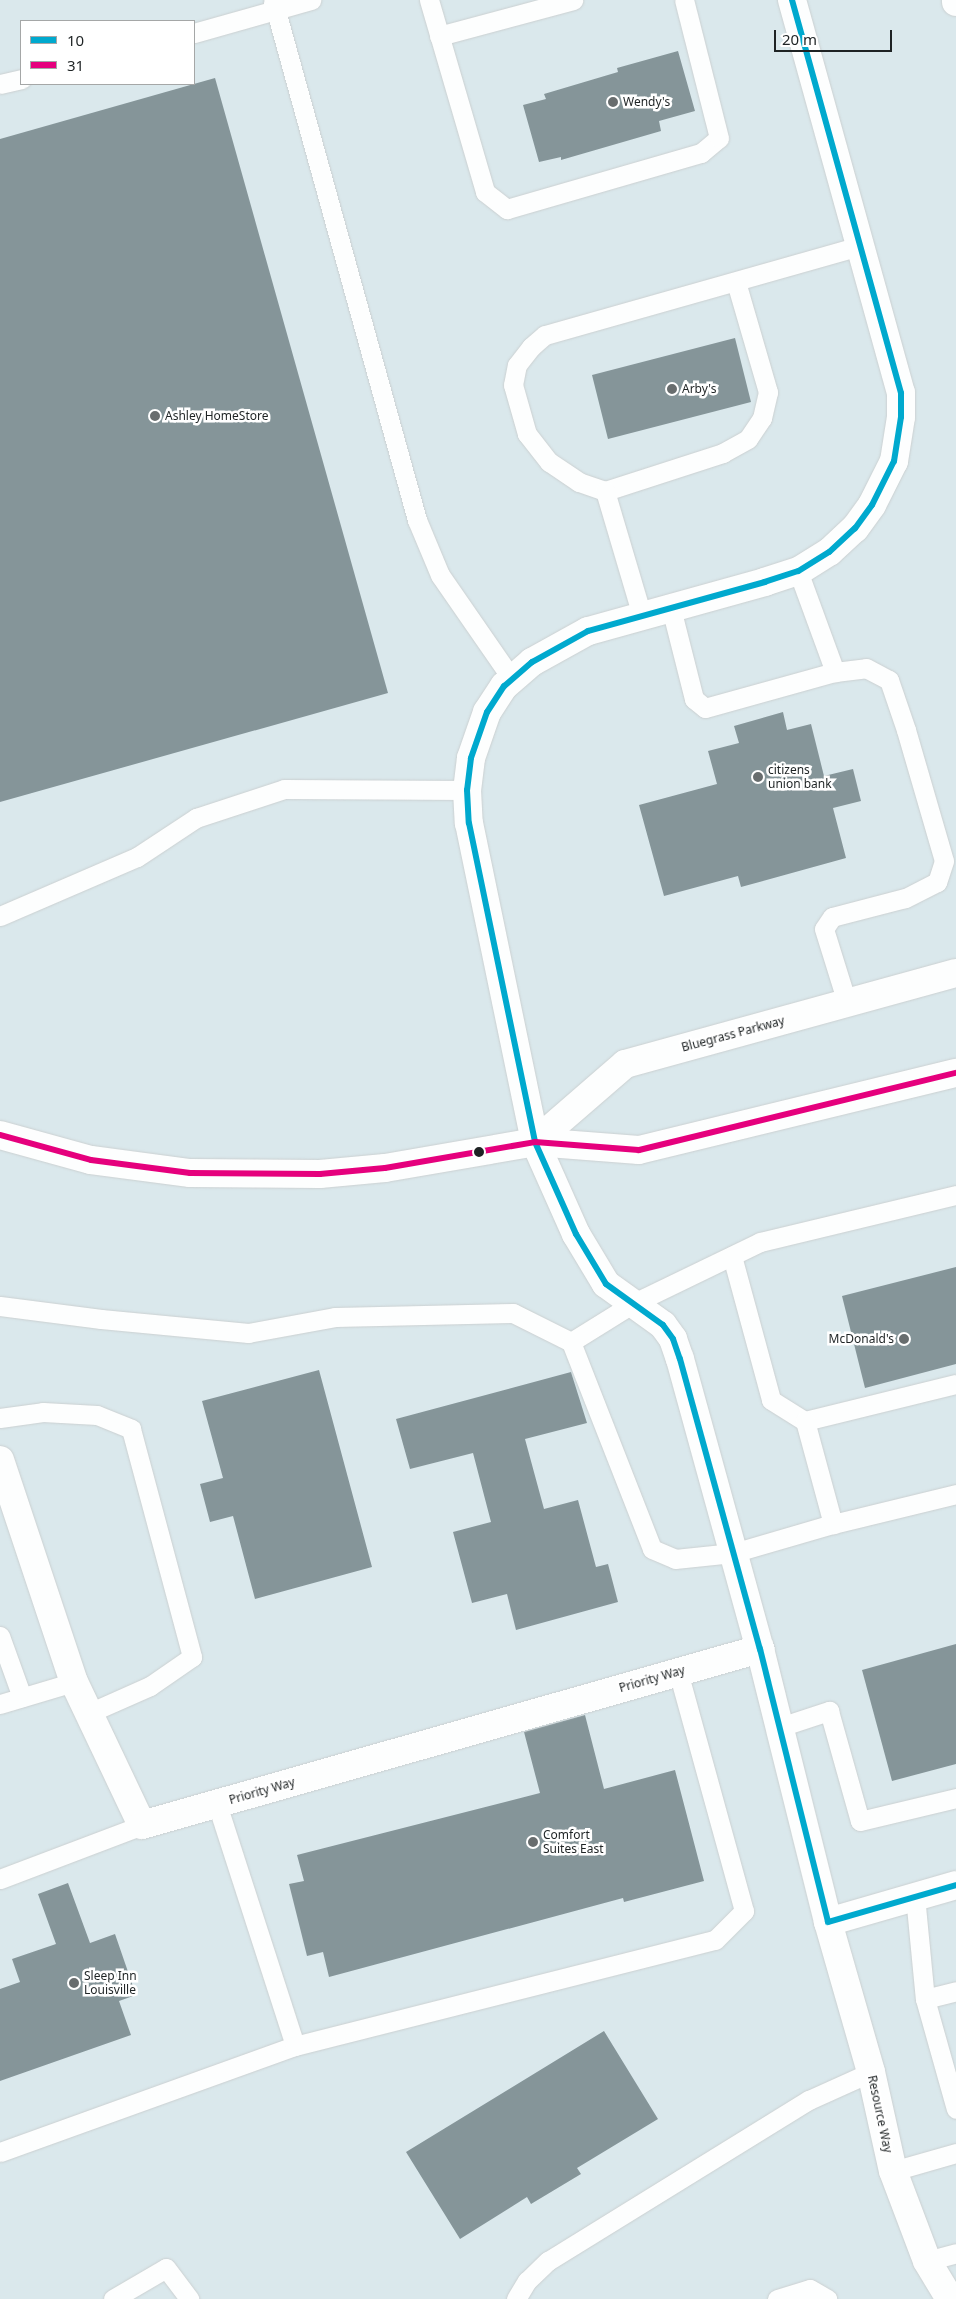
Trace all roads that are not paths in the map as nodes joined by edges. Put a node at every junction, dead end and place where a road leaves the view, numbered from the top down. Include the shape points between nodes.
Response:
1 (311, 0) edge
2 (429, 0) edge
3 (573, 0) edge
4 (684, 0) edge
5 (792, 0) edge
6 (275, 6) edge
7 (195, 33) edge
8 (439, 36) junction
9 (20, 79) edge
10 (0, 84) edge
11 (860, 246) junction
12 (736, 282) junction
13 (605, 491) junction
14 (798, 571) junction
15 (671, 608) junction
16 (642, 616) junction
17 (835, 672) junction
18 (512, 679) junction
19 (466, 790) junction
20 (0, 916) edge
21 (956, 973) edge
22 (847, 1003) junction
23 (956, 1073) edge
24 (0, 1135) edge
25 (535, 1142) junction
26 (956, 1194) edge
27 (732, 1256) junction
28 (632, 1304) junction
29 (0, 1306) edge
30 (571, 1342) junction
31 (956, 1384) edge
32 (0, 1418) edge
33 (805, 1422) junction
34 (0, 1460) edge
35 (956, 1494) edge
36 (833, 1524) junction
37 (733, 1553) junction
38 (0, 1636) edge
39 (760, 1649) junction
40 (678, 1672) junction
41 (74, 1682) junction
42 (22, 1697) junction
43 (0, 1704) edge
44 (89, 1713) junction
45 (780, 1727) junction
46 (956, 1798) edge
47 (217, 1804) junction
48 (142, 1825) junction
49 (0, 1879) edge
50 (956, 1885) edge
51 (915, 1896) junction
52 (828, 1922) junction
53 (956, 1990) edge
54 (925, 1999) junction
55 (295, 2046) junction
56 (871, 2072) junction
57 (956, 2109) edge
58 (0, 2152) edge
59 (956, 2154) edge
60 (893, 2171) junction
61 (956, 2253) edge
62 (926, 2261) junction
63 (113, 2299) edge
64 (189, 2299) edge
65 (516, 2299) edge
66 (776, 2299) edge
67 (827, 2299) edge
68 (950, 2299) edge

1 - 6 lane
2 - 8 lane
3 - 8 lane
4 - 8 lane via 720,138 701,153 507,210 485,192
5 - 11 street, Resource Way
6 - 7 lane
6 - 18 lane via 417,520 440,574
9 - 10 lane
11 - 12 lane
11 - 14 street, Resource Way via 901,393 894,460 872,505 855,528 828,552
12 - 13 lane via 768,392 762,418 748,439 723,453
12 - 13 lane via 545,335 517,365 513,385 527,434 549,462 578,482
13 - 16 lane
14 - 15 street, Resource Way
14 - 17 lane
15 - 16 street, Resource Way
15 - 17 lane via 694,699 705,708
16 - 18 street, Resource Way via 588,631 532,662
17 - 22 lane via 866,668 889,680 944,861 937,882 905,898 832,917 824,929
18 - 19 street, Resource Way via 487,712 470,758
19 - 20 lane via 284,789 196,818 137,857
19 - 25 street, Resource Way via 469,823
21 - 22 street, Bluegrass Parkway
22 - 25 street, Bluegrass Parkway via 625,1064
23 - 25 street via 639,1150
24 - 25 street via 91,1160 190,1173 320,1174 385,1168
25 - 28 street, Resource Way via 576,1234 606,1284
26 - 27 lane via 760,1242
27 - 28 lane
27 - 33 lane via 771,1400
28 - 30 lane
28 - 37 street, Resource Way via 663,1325 672,1339
29 - 30 lane via 248,1333 336,1317 514,1313
30 - 37 lane via 652,1549 675,1559
31 - 33 lane
32 - 44 lane via 43,1412 97,1415 131,1429 192,1657 150,1686
33 - 36 lane
34 - 41 street
35 - 36 lane
36 - 37 lane
37 - 39 street, Resource Way
38 - 42 lane
39 - 40 street, Priority Way
39 - 45 street, Resource Way
40 - 47 street, Priority Way
40 - 55 lane via 744,1911 716,1940
41 - 42 lane
41 - 44 street
42 - 43 lane
44 - 48 street
45 - 46 lane via 829,1711 860,1821
45 - 52 street, Resource Way
47 - 48 street, Priority Way
47 - 55 lane
48 - 49 lane
50 - 51 street
51 - 52 street
51 - 54 lane
52 - 56 street, Resource Way
53 - 54 lane
54 - 57 lane
55 - 58 lane
56 - 60 street, Resource Way
56 - 65 lane via 808,2100 548,2261 527,2281
59 - 60 lane
60 - 62 street, Resource Way
61 - 62 lane
62 - 68 street, Resource Way
63 - 64 lane via 166,2268
66 - 67 lane via 810,2289

